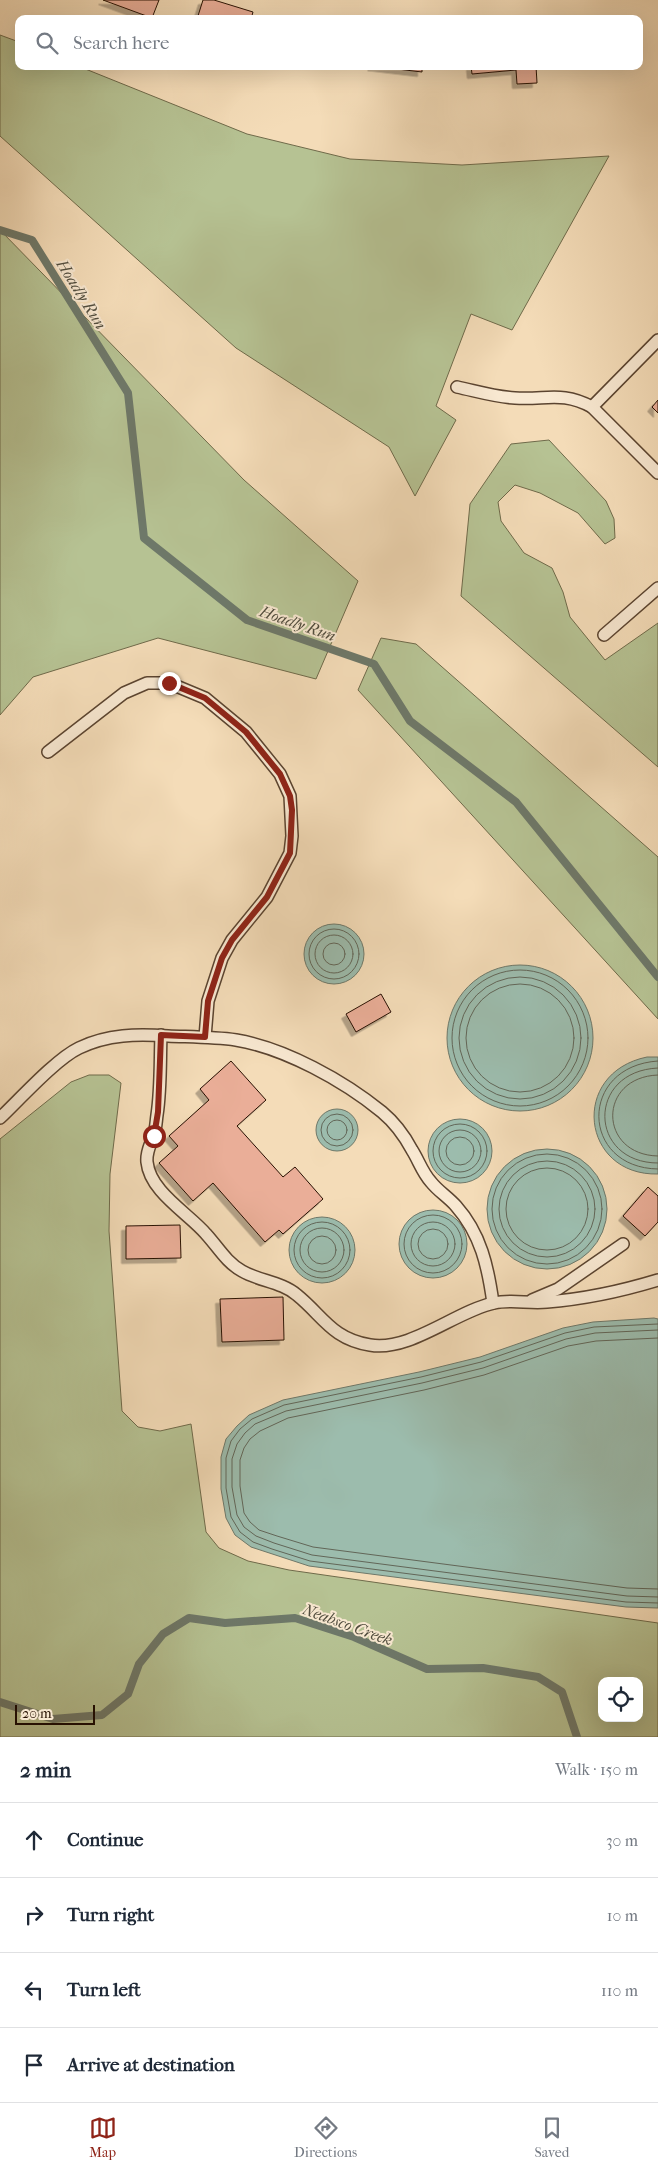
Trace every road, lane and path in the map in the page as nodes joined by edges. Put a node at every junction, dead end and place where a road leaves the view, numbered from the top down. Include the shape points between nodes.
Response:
1 (658, 340) edge
2 (457, 387) dead end
3 (592, 407) junction
4 (658, 473) edge
5 (656, 592) edge
6 (604, 635) dead end
7 (48, 752) dead end
8 (161, 1035) junction
9 (205, 1037) junction
10 (0, 1118) edge
11 (623, 1244) dead end
12 (658, 1280) edge
13 (528, 1302) junction
14 (493, 1303) junction

1 - 3 lane
2 - 3 lane via 514,398 576,398
3 - 4 lane
5 - 6 lane
7 - 9 lane via 124,693 147,683 169,683 205,698 246,732 280,774 290,796 290,853 267,897 232,940 222,958 208,1001
8 - 9 lane
8 - 10 lane via 112,1036 78,1048 58,1062
8 - 14 lane via 158,1112 147,1163 152,1177 165,1195 204,1232 228,1263 264,1281 285,1287 326,1324 348,1338 371,1345 412,1339
9 - 14 lane via 238,1041 288,1057 318,1070 382,1112 401,1130 431,1183 455,1205 473,1228 489,1273
11 - 13 lane via 558,1289
12 - 13 lane via 575,1300
13 - 14 lane

